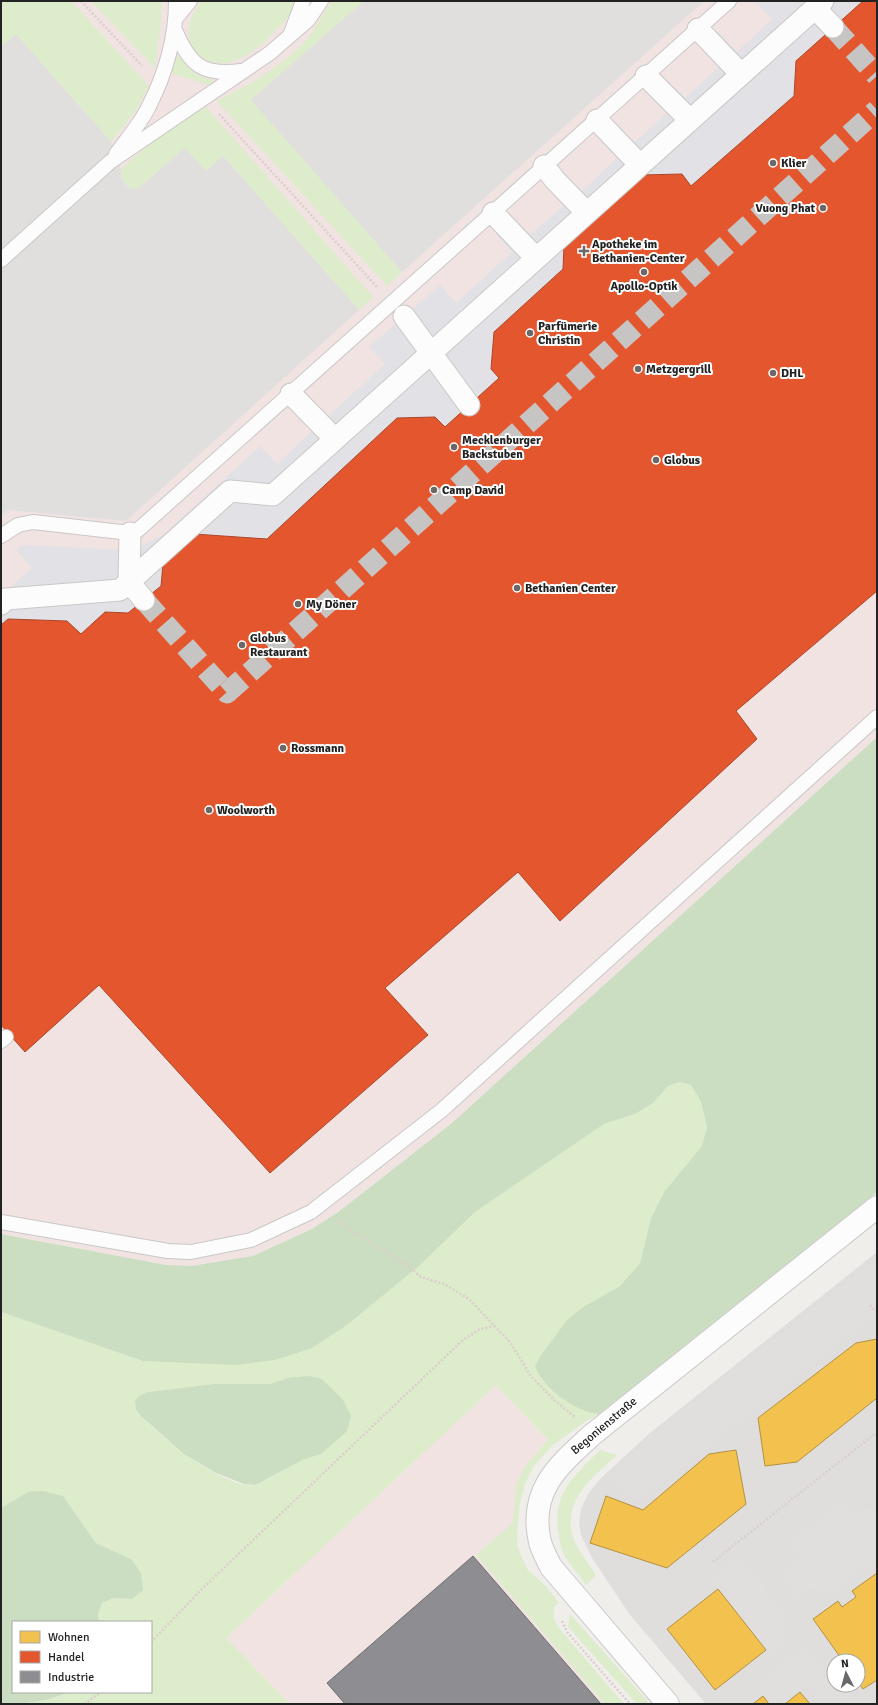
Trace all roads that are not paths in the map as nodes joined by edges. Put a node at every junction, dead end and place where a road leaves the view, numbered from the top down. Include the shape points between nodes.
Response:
1 (176, 1) edge
2 (190, 1) edge
3 (303, 1) edge
4 (320, 1) edge
5 (729, 1) edge
6 (819, 4) edge
7 (175, 24) junction
8 (833, 27) tunnel mouth
9 (698, 29) junction
10 (289, 37) junction
11 (244, 71) junction
12 (741, 74) junction
13 (646, 76) junction
14 (597, 120) junction
15 (690, 120) junction
16 (110, 162) junction
17 (640, 165) junction
18 (544, 166) junction
19 (586, 212) junction
20 (493, 213) junction
21 (536, 258) junction
22 (1, 260) edge
23 (398, 310) junction
24 (431, 353) junction
25 (291, 394) junction
26 (469, 405) dead end
27 (335, 439) junction
28 (130, 533) junction
29 (1, 536) edge
30 (129, 582) junction
31 (144, 600) tunnel mouth
32 (2, 602) edge
33 (877, 717) edge
34 (877, 1207) edge
35 (1, 1222) edge
36 (668, 1704) edge

1 - 7 lane
2 - 7 lane
3 - 10 lane
4 - 10 lane via 308,20
5 - 9 lane
6 - 8 street
6 - 12 street
7 - 11 lane via 182,47 198,66 223,74
7 - 16 lane via 161,78 148,109
9 - 12 street
9 - 13 lane
10 - 11 lane
11 - 16 lane
12 - 15 street
13 - 14 lane
13 - 15 street
14 - 17 street
14 - 18 lane
15 - 17 street
16 - 22 lane
17 - 19 street
18 - 19 street
18 - 20 lane
19 - 21 street
20 - 21 street
20 - 23 lane
21 - 24 street
23 - 24 street
23 - 25 lane
24 - 26 street
24 - 27 street
25 - 27 street
25 - 28 lane via 138,530
27 - 30 street via 273,495 230,491
28 - 29 lane via 33,522 18,525
28 - 30 street
30 - 31 street
30 - 32 street via 120,590 6,599
33 - 35 lane via 442,1110 311,1212 251,1240 191,1252 168,1251
34 - 36 street, Begonienstraße via 593,1434 565,1459 547,1482 539,1501 540,1542 551,1567

